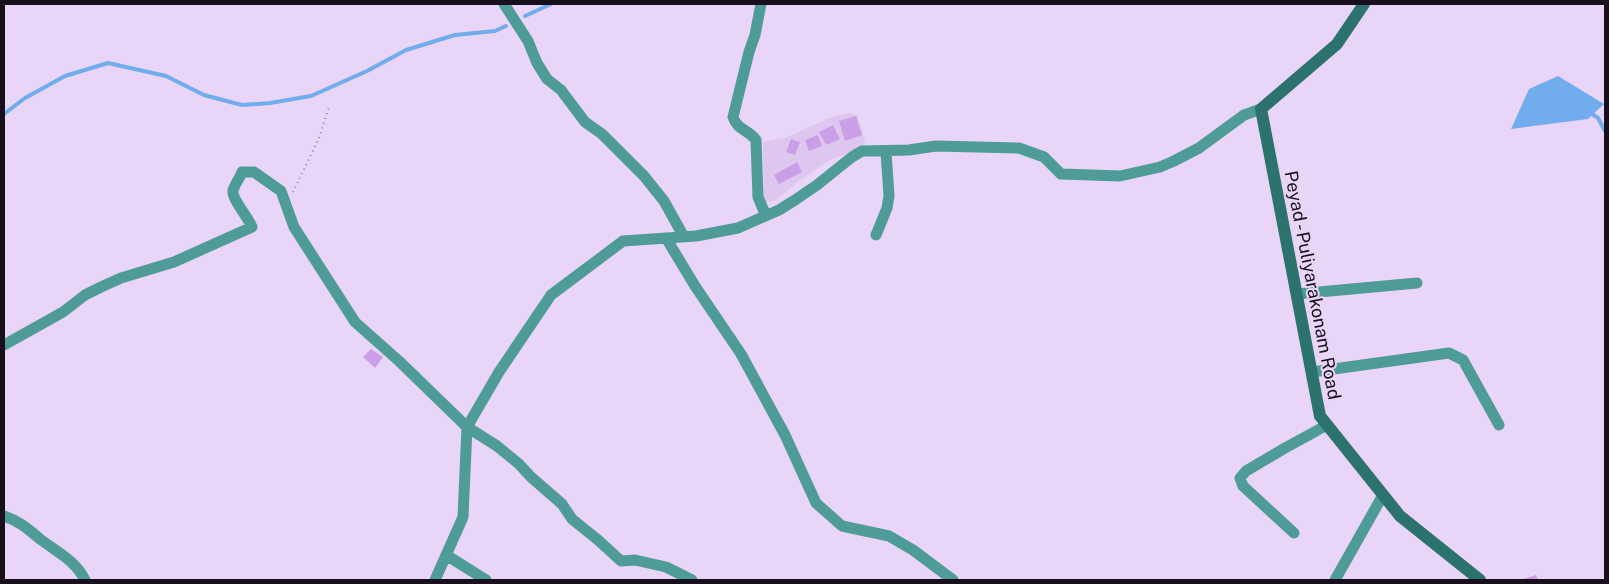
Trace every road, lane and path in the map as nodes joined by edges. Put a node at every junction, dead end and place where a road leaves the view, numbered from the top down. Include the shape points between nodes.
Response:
1 (504, 4) edge
2 (760, 4) edge
3 (1364, 4) edge
4 (329, 108) dead end
5 (1262, 109) junction
6 (886, 152) junction
7 (286, 205) junction
8 (766, 216) junction
9 (876, 234) dead end
10 (684, 237) junction
11 (666, 238) junction
12 (1417, 283) dead end
13 (1297, 294) junction
14 (4, 345) edge
15 (1312, 372) junction
16 (1327, 425) junction
17 (1499, 425) dead end
18 (467, 427) junction
19 (1383, 495) junction
20 (4, 516) edge
21 (1294, 533) dead end
22 (446, 555) junction
23 (85, 580) edge
24 (435, 580) edge
25 (486, 580) edge
26 (692, 580) edge
27 (953, 580) edge
28 (1335, 580) edge
29 (1480, 580) edge

1 - 10 street via 547,79 585,122 602,134 644,176 664,201
2 - 8 street via 733,117 738,127 756,140 758,197
3 - 5 main road via 1337,44
4 - 7 path via 319,138
5 - 6 street via 1244,115 1199,148 1174,161 1120,176 1061,174 1044,158 1019,148 936,146
5 - 13 main road, Peyad - Puliyarakonam Road
6 - 8 street via 862,152 852,157 817,185
6 - 9 street via 889,196
7 - 14 street via 281,191 254,172 242,172 233,190 233,198 252,227 174,262 101,287
7 - 18 street via 294,227 355,322
8 - 10 street via 738,228
10 - 11 street
11 - 18 street via 623,241 551,295 499,372
11 - 27 street via 694,286 741,354 785,435 816,503 842,526 889,536
12 - 13 street
13 - 15 main road, Peyad - Puliyarakonam Road
15 - 16 main road, Peyad - Puliyarakonam Road via 1320,416
15 - 17 street via 1448,353 1463,360
16 - 19 main road, Peyad - Puliyarakonam Road
16 - 21 street via 1246,471 1240,478 1243,486
18 - 22 street via 463,517
18 - 26 street via 519,464 562,504 572,519 621,561 634,560 666,567
19 - 28 street
19 - 29 main road, Peyad - Puliyarakonam Road via 1400,516
20 - 23 street via 24,525 62,553
22 - 24 street
22 - 25 street

